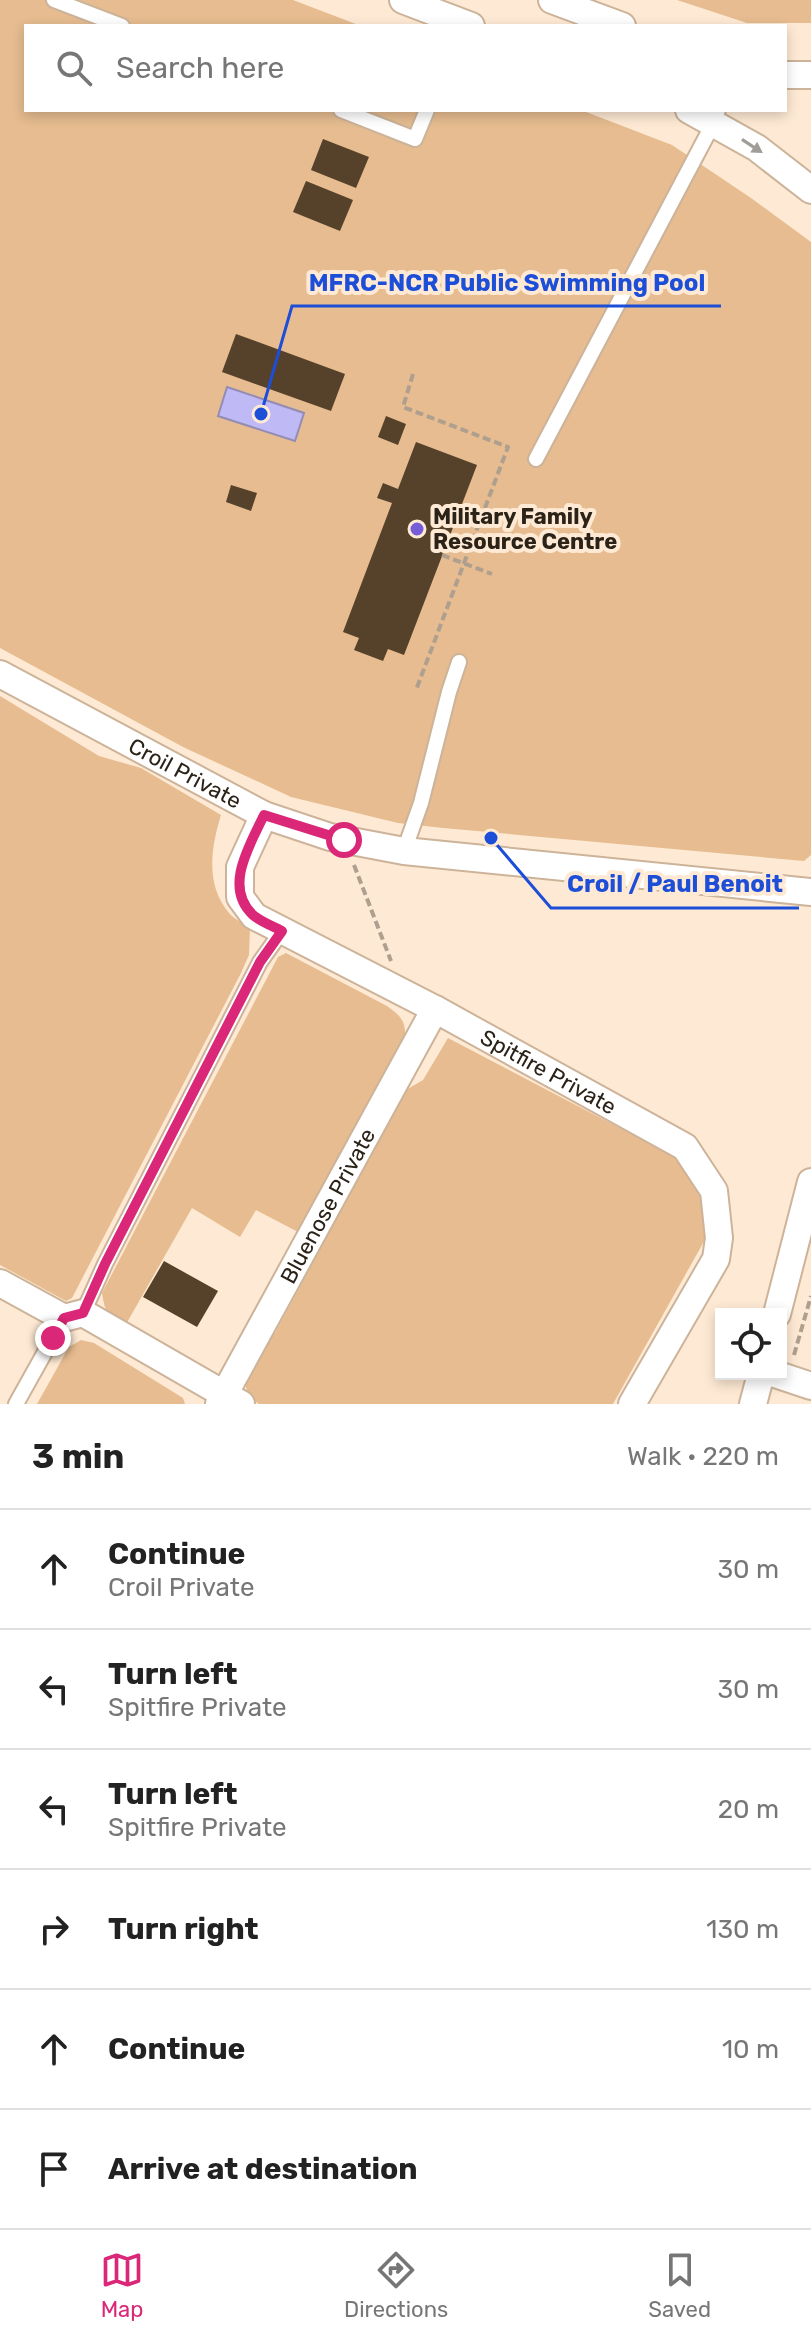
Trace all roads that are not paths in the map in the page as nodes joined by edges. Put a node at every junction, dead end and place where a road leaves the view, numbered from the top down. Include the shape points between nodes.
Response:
1 (54, 0) edge
2 (403, 0) edge
3 (552, 0) edge
4 (467, 19) edge
5 (117, 24) edge
6 (617, 24) edge
7 (787, 75) edge
8 (811, 75) edge
9 (346, 112) edge
10 (426, 112) edge
11 (716, 116) edge
12 (811, 190) edge
13 (536, 459) dead end
14 (459, 662) dead end
15 (0, 674) edge
16 (264, 815) junction
17 (404, 851) junction
18 (811, 892) edge
19 (282, 931) junction
20 (435, 1009) junction
21 (811, 1182) edge
22 (0, 1283) edge
23 (779, 1308) edge
24 (73, 1316) junction
25 (759, 1380) edge
26 (228, 1401) edge
27 (16, 1404) edge
28 (632, 1404) edge
29 (753, 1404) edge

1 - 5 lane
2 - 4 street
3 - 6 street
7 - 8 street
9 - 10 lane via 415,139
11 -> 12 street
11 - 13 lane
14 - 17 lane
15 - 16 street, Croil Private
16 - 17 street, Croil Private via 344,840
16 - 19 street, Spitfire Private via 240,867 240,897 254,916
17 - 18 street, Croil Private
19 - 20 street, Spitfire Private
19 - 24 lane via 252,976 105,1264
20 - 26 street, Bluenose Private
20 - 28 street, Spitfire Private via 685,1147 714,1191 716,1259
21 - 23 street
22 - 24 street
24 - 26 street
24 - 27 lane
25 - 29 street

